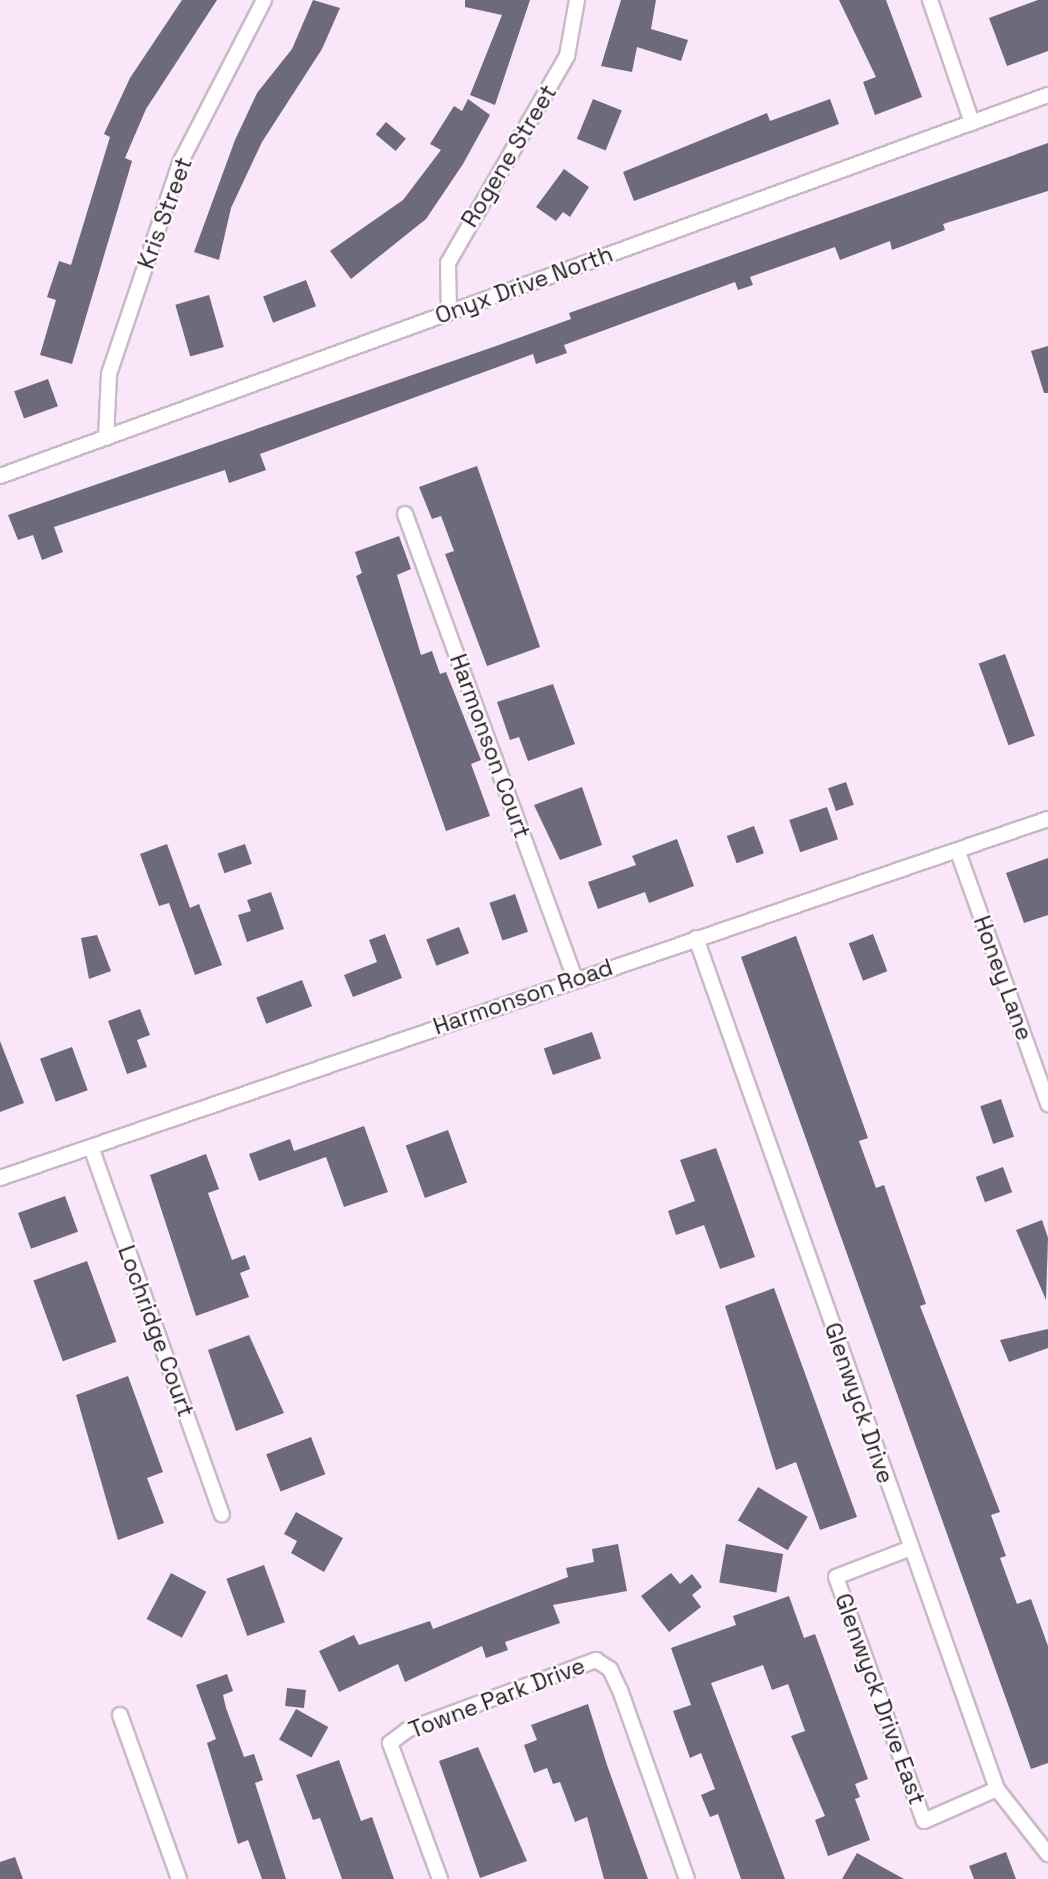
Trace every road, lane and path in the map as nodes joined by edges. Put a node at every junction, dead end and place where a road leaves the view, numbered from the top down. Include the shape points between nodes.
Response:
1 (264, 0) edge
2 (577, 0) edge
3 (930, 0) edge
4 (1048, 95) edge
5 (972, 123) junction
6 (449, 312) junction
7 (106, 438) junction
8 (0, 476) edge
9 (405, 514) dead end
10 (1048, 819) edge
11 (958, 852) junction
12 (696, 938) junction
13 (575, 978) junction
14 (1048, 1104) edge
15 (91, 1147) junction
16 (0, 1178) edge
17 (222, 1514) dead end
18 (911, 1548) junction
19 (120, 1715) dead end
20 (997, 1789) junction
21 (1048, 1854) edge
22 (179, 1879) edge
23 (440, 1879) edge
24 (687, 1879) edge

1 - 7 street, Kris Street via 180,163 109,374
2 - 6 street, Rogene Street via 566,56 447,262
3 - 5 street
4 - 5 street, Onyx Drive North
5 - 6 street, Onyx Drive North
6 - 7 street, Onyx Drive North
7 - 8 street, Onyx Drive North
9 - 13 street, Harmonson Court
10 - 11 street, Harmonson Road
11 - 12 street, Harmonson Road
11 - 14 street, Honey Lane
12 - 13 street, Harmonson Road
12 - 18 street, Glenwyck Drive
13 - 15 street, Harmonson Road
15 - 16 street, Harmonson Road
15 - 17 street, Lochridge Court
18 - 20 street, Glenwyck Drive
18 - 20 street, Glenwyck Drive East via 836,1577 924,1821
19 - 22 street
20 - 21 street, Glenwyck Drive
23 - 24 street, Towne Park Drive via 390,1743 407,1730 580,1664 605,1664

